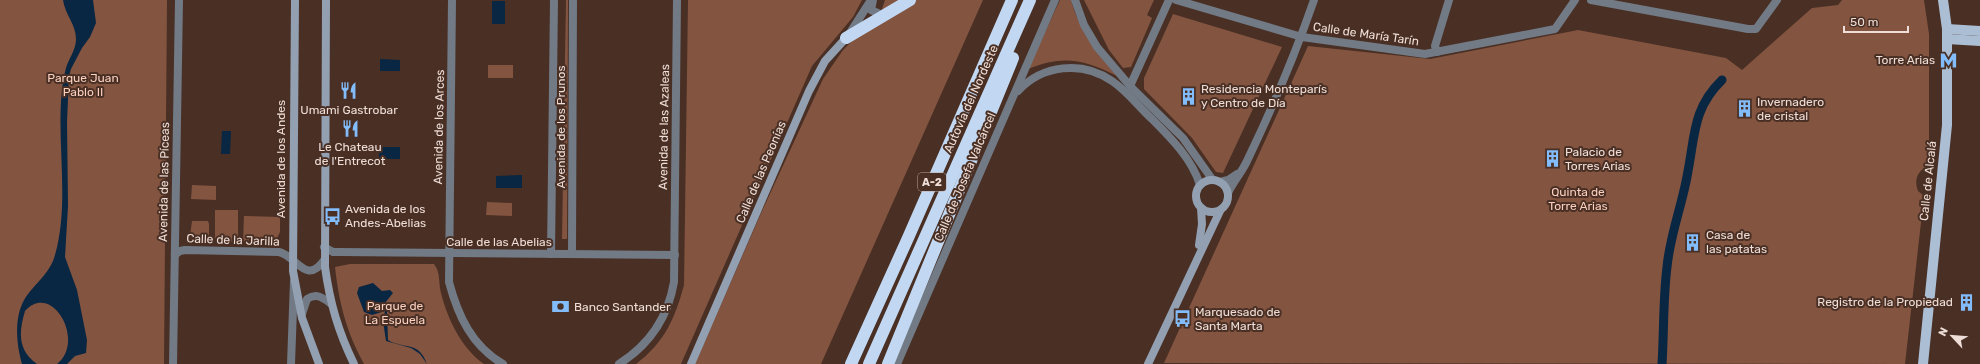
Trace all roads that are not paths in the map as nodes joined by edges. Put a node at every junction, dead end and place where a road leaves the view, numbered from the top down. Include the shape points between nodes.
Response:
1 (179, 0) edge
2 (295, 0) edge
3 (326, 0) edge
4 (452, 0) edge
5 (554, 0) edge
6 (573, 0) edge
7 (677, 0) edge
8 (872, 0) edge
9 (910, 0) edge
10 (1012, 0) edge
11 (1030, 0) edge
12 (1055, 0) edge
13 (1075, 0) edge
14 (1169, 0) edge
15 (1176, 0) edge
16 (1314, 0) edge
17 (1449, 0) edge
18 (1575, 0) edge
19 (1591, 0) edge
20 (1776, 0) edge
21 (1943, 0) edge
22 (882, 15) junction
23 (1023, 16) junction
24 (1980, 31) edge
25 (1947, 34) junction
26 (1302, 37) junction
27 (846, 38) junction
28 (1980, 40) edge
29 (1436, 52) junction
30 (1130, 86) junction
31 (1013, 96) junction
32 (1241, 171) junction
33 (1212, 179) junction
34 (1220, 182) junction
35 (1200, 185) junction
36 (1228, 192) junction
37 (1201, 208) junction
38 (1220, 211) junction
39 (324, 246) junction
40 (449, 253) junction
41 (551, 254) junction
42 (572, 254) junction
43 (175, 255) junction
44 (675, 255) junction
45 (292, 258) junction
46 (325, 259) junction
47 (1196, 261) junction
48 (294, 281) junction
49 (330, 303) junction
50 (302, 318) junction
51 (173, 364) edge
52 (291, 364) edge
53 (319, 364) edge
54 (354, 364) edge
55 (503, 364) edge
56 (619, 364) edge
57 (691, 364) edge
58 (851, 364) edge
59 (869, 364) edge
60 (888, 364) edge
61 (897, 364) edge
62 (1148, 364) edge
63 (1923, 364) edge

1 - 43 street, Avenida de las Píceas
2 - 45 main road, Avenida de los Andes
3 - 39 main road
4 - 40 street, Avenida de los Arces
5 - 41 street, Avenida de los Prunos
6 - 42 street, Avenida de los Prunos
7 - 44 street, Avenida de las Azaleas
8 - 22 street, Calle de las Peonías via 871,10
8 - 27 street, Calle de las Peonías
9 - 22 highway
10 - 58 highway, Autovía del Nordeste / A-2
11 - 23 highway, Autovía del Nordeste / A-2
12 - 31 street, Calle de Josefa Valcárcel
13 - 30 street via 1084,26 1097,48
14 - 30 street
15 - 26 street, Calle de María Tarín
16 - 26 street
17 - 29 street via 1435,46
18 - 29 street, Calle de María Tarín via 1555,29
19 - 20 street via 1748,30 1756,29
21 - 25 main road, Calle de Alcalá
22 - 27 highway
23 - 59 highway, Autovía del Nordeste / A-2
23 - 60 highway via 1015,53
24 - 25 main road
25 - 28 main road
25 - 63 main road, Calle de Alcalá via 1947,125
26 - 29 street, Calle de María Tarín via 1425,54
26 - 32 street
27 - 57 main road, Calle de las Peonías via 825,61 812,85
30 - 33 street via 1183,138
31 - 35 street via 1035,77 1057,69 1082,68 1104,75 1126,93 1170,138 1191,165
31 - 61 street, Calle de Josefa Valcárcel
32 - 34 street
32 - 36 street
33 - 34 main road
33 - 35 main road
34 - 36 main road
35 - 37 main road via 1196,197
36 - 38 main road via 1227,203
37 - 38 main road via 1210,212
37 - 47 main road via 1202,236
38 - 47 main road
39 - 40 street, Calle de las Abelias via 333,252
39 - 46 main road
40 - 41 street, Calle de las Abelias
40 - 55 street, Avenida de los Arces via 449,282 462,319 476,341
41 - 42 street, Calle de las Abelias
42 - 44 street, Calle de las Abelias
43 - 45 street, Calle de la Jarilla via 185,250 273,252 284,253
43 - 51 street, Avenida de las Píceas
44 - 56 street, Avenida de las Azaleas via 672,295 662,319 646,343
45 - 46 street via 297,266 307,270 316,268
45 - 48 main road, Avenida de los Andes
46 - 49 main road
47 - 62 main road
48 - 50 main road, Avenida de los Andes
48 - 52 street
49 - 50 street via 319,296 312,296 303,307
49 - 54 main road
50 - 53 main road, Avenida de los Andes

